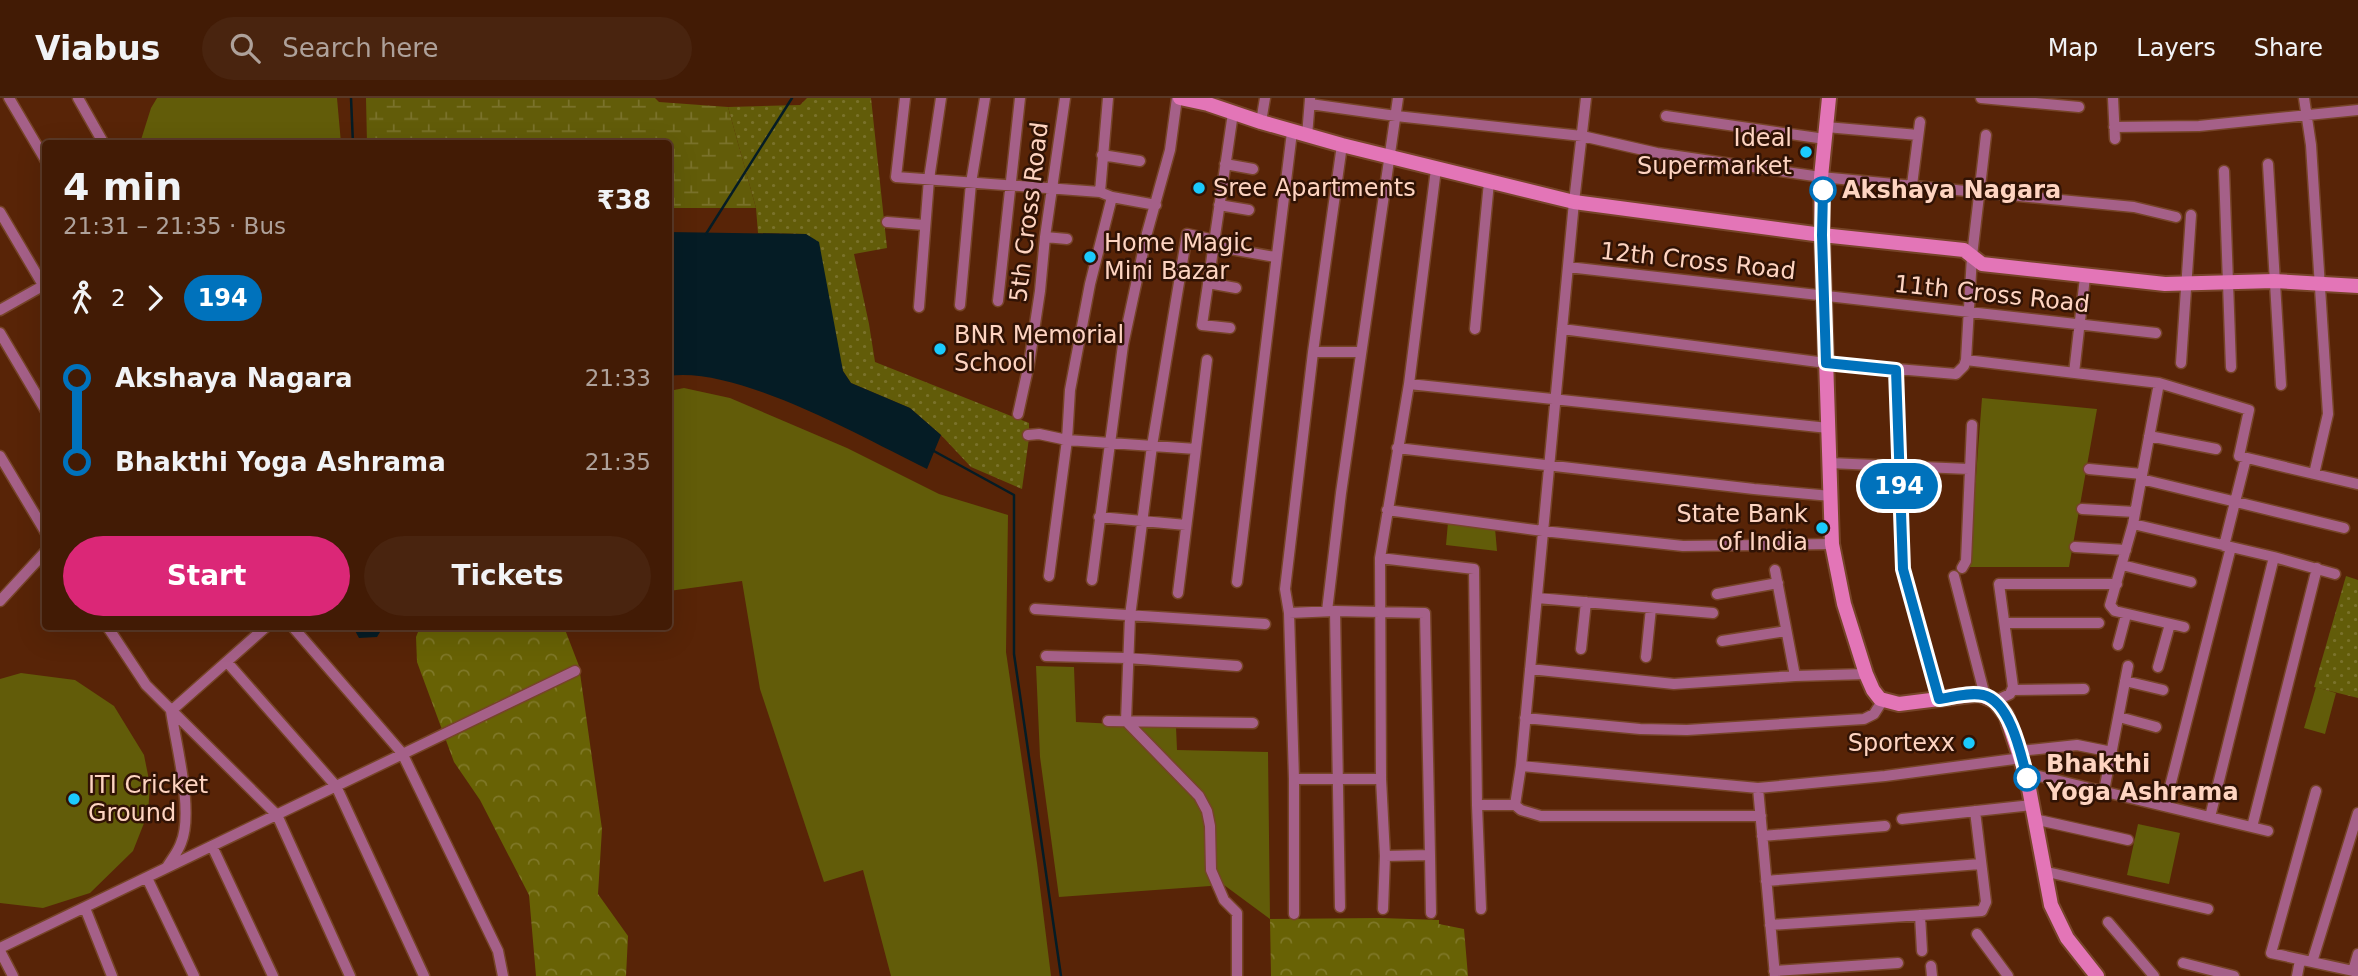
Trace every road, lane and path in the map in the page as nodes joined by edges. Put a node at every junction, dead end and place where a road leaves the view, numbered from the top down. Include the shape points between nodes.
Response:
1 (10, 98) edge
2 (78, 98) edge
3 (905, 98) edge
4 (941, 98) edge
5 (985, 98) edge
6 (1020, 98) edge
7 (1065, 98) edge
8 (1108, 98) edge
9 (1178, 98) edge
10 (1265, 98) edge
11 (1398, 98) edge
12 (1586, 98) edge
13 (1829, 98) edge
14 (1981, 98) edge
15 (2113, 98) edge
16 (2304, 98) edge
17 (1310, 101) edge
18 (0, 104) edge
19 (2079, 107) dead end
20 (2358, 110) edge
21 (1233, 113) junction
22 (2306, 115) junction
23 (1396, 116) junction
24 (1667, 116) dead end
25 (1261, 122) junction
26 (1920, 122) dead end
27 (2114, 127) junction
28 (1292, 132) junction
29 (1825, 133) junction
30 (1918, 135) junction
31 (1986, 135) dead end
32 (1307, 136) junction
33 (1582, 136) junction
34 (2115, 139) dead end
35 (102, 140) edge
36 (1342, 145) junction
37 (42, 154) edge
38 (1102, 155) junction
39 (1390, 158) junction
40 (1140, 161) dead end
41 (1225, 164) junction
42 (2268, 164) dead end
43 (1253, 169) dead end
44 (1436, 169) junction
45 (2224, 171) dead end
46 (1821, 177) junction
47 (929, 179) junction
48 (1489, 182) junction
49 (971, 183) junction
50 (1912, 185) junction
51 (1010, 186) junction
52 (1052, 188) junction
53 (1100, 192) junction
54 (1980, 192) junction
55 (1112, 197) junction
56 (1574, 202) junction
57 (1156, 205) junction
58 (1219, 205) junction
59 (1249, 210) dead end
60 (0, 212) edge
61 (2191, 215) dead end
62 (2176, 217) dead end
63 (887, 222) dead end
64 (924, 225) junction
65 (1822, 235) junction
66 (1045, 237) junction
67 (1068, 239) dead end
68 (1214, 243) junction
69 (1972, 256) junction
70 (1275, 257) junction
71 (1568, 267) junction
72 (2085, 276) junction
73 (2274, 281) junction
74 (42, 282) edge
75 (2228, 282) junction
76 (2321, 282) junction
77 (1208, 283) junction
78 (2188, 284) junction
79 (2358, 286) edge
80 (1236, 288) dead end
81 (42, 289) edge
82 (1824, 296) junction
83 (998, 301) dead end
84 (960, 305) dead end
85 (919, 307) dead end
86 (0, 310) edge
87 (1968, 313) junction
88 (2079, 325) junction
89 (1230, 328) dead end
90 (1475, 329) dead end
91 (1562, 329) junction
92 (2156, 332) dead end
93 (0, 333) edge
94 (1313, 352) junction
95 (1361, 352) junction
96 (1208, 360) dead end
97 (1966, 360) junction
98 (1826, 363) junction
99 (2182, 363) dead end
100 (2231, 368) dead end
101 (1896, 370) junction
102 (2074, 373) junction
103 (2160, 383) junction
104 (1409, 384) junction
105 (2281, 385) dead end
106 (1556, 399) junction
107 (42, 404) edge
108 (1018, 414) dead end
109 (1972, 425) dead end
110 (1828, 428) junction
111 (1028, 435) dead end
112 (2149, 436) junction
113 (1067, 440) junction
114 (1109, 443) junction
115 (1152, 446) junction
116 (1398, 448) junction
117 (1196, 449) junction
118 (2216, 449) dead end
119 (0, 456) edge
120 (2246, 457) junction
121 (1829, 463) junction
122 (1549, 465) junction
123 (1898, 466) junction
124 (1969, 469) junction
125 (2089, 469) dead end
126 (2314, 474) junction
127 (2142, 477) junction
128 (2357, 484) edge
129 (1830, 496) junction
130 (2236, 502) junction
131 (2082, 509) dead end
132 (1387, 510) junction
133 (2135, 512) junction
134 (1099, 517) junction
135 (1143, 521) junction
136 (2133, 524) junction
137 (1186, 525) junction
138 (42, 526) edge
139 (2344, 527) dead end
140 (1543, 531) junction
141 (1832, 544) junction
142 (2228, 546) junction
143 (2074, 547) dead end
144 (2126, 550) junction
145 (42, 555) edge
146 (2274, 557) junction
147 (1380, 558) junction
148 (2122, 565) junction
149 (2317, 568) junction
150 (1775, 570) dead end
151 (2334, 574) dead end
152 (1049, 576) dead end
153 (1092, 580) dead end
154 (1237, 582) dead end
155 (2191, 582) dead end
156 (1777, 583) junction
157 (2117, 584) junction
158 (1178, 593) dead end
159 (1717, 594) dead end
160 (1537, 598) junction
161 (0, 601) edge
162 (1586, 602) junction
163 (1651, 608) junction
164 (1035, 609) dead end
165 (1331, 611) junction
166 (1289, 613) junction
167 (1379, 613) junction
168 (1713, 613) dead end
169 (2126, 615) junction
170 (1130, 616) junction
171 (2004, 623) junction
172 (2099, 623) dead end
173 (1265, 624) dead end
174 (2170, 624) junction
175 (2185, 627) dead end
176 (110, 630) edge
177 (263, 630) edge
178 (295, 630) edge
179 (1786, 631) junction
180 (1722, 641) dead end
181 (2118, 645) dead end
182 (1581, 649) dead end
183 (1046, 656) dead end
184 (1646, 657) dead end
185 (1127, 658) junction
186 (227, 662) junction
187 (1237, 666) dead end
188 (2128, 666) dead end
189 (2158, 667) dead end
190 (1530, 669) junction
191 (575, 671) dead end
192 (1866, 674) junction
193 (1795, 676) junction
194 (2125, 681) junction
195 (2084, 689) dead end
196 (2013, 690) junction
197 (2163, 690) dead end
198 (1990, 698) junction
199 (1939, 699) junction
200 (1883, 700) junction
201 (170, 711) junction
202 (2119, 717) junction
203 (1525, 718) junction
204 (1108, 721) dead end
205 (1126, 721) junction
206 (1253, 723) dead end
207 (2157, 727) dead end
208 (2112, 752) junction
209 (402, 753) junction
210 (2021, 754) junction
211 (1521, 766) junction
212 (2026, 773) junction
213 (1294, 779) junction
214 (1338, 779) junction
215 (1381, 779) junction
216 (336, 786) junction
217 (1758, 788) junction
218 (2316, 791) dead end
219 (2104, 792) junction
220 (1477, 805) junction
221 (1515, 806) junction
222 (2165, 806) junction
223 (1975, 811) junction
224 (2033, 812) junction
225 (2358, 813) edge
226 (277, 815) junction
227 (1761, 816) junction
228 (2210, 817) junction
229 (1902, 819) dead end
230 (1885, 825) dead end
231 (2252, 827) junction
232 (2269, 831) dead end
233 (1762, 836) junction
234 (2128, 840) dead end
235 (212, 846) junction
236 (1430, 855) junction
237 (1385, 856) junction
238 (1980, 864) junction
239 (166, 868) junction
240 (2043, 871) junction
241 (147, 878) junction
242 (1766, 881) junction
243 (1340, 907) dead end
244 (85, 908) junction
245 (1383, 909) dead end
246 (1481, 909) dead end
247 (2208, 909) dead end
248 (1431, 912) dead end
249 (1294, 914) dead end
250 (1920, 915) junction
251 (2108, 922) dead end
252 (1770, 925) junction
253 (1978, 934) dead end
254 (0, 949) edge
255 (1922, 951) dead end
256 (2358, 954) edge
257 (2300, 960) junction
258 (2312, 962) junction
259 (1898, 963) dead end
260 (2183, 963) dead end
261 (1828, 972) edge
262 (2339, 972) edge
263 (2356, 972) edge
264 (1774, 974) edge
265 (13, 976) edge
266 (112, 976) edge
267 (194, 976) edge
268 (273, 976) edge
269 (350, 976) edge
270 (424, 976) edge
271 (503, 976) edge
272 (1237, 976) edge
273 (2008, 976) edge
274 (2097, 976) edge
275 (2154, 976) edge
276 (2234, 976) edge
277 (2297, 976) edge

1 - 18 street
1 - 37 street
2 - 35 street
3 - 47 street via 896,177
4 - 47 street
5 - 49 street
6 - 51 street
7 - 52 street, 5th Cross Road
8 - 38 street
9 - 21 street
9 - 57 street
10 - 25 street
11 - 23 street
12 - 33 street
13 - 29 street
14 - 19 street
15 - 27 street
16 - 22 street
17 - 23 street
17 - 32 street
20 - 22 street
21 - 25 street
21 - 41 street
22 - 27 street via 2199,126
22 - 76 street
23 - 33 street
23 - 39 street
24 - 29 street
25 - 28 street
26 - 30 street
27 - 34 street
28 - 32 street
28 - 70 street
29 - 30 street
29 - 46 street
30 - 50 street
31 - 54 street
32 - 36 street
33 - 46 street via 1657,153
33 - 56 street
36 - 39 street
36 - 94 street
38 - 40 street
38 - 53 street
39 - 44 street
39 - 95 street
41 - 43 street
41 - 58 street
42 - 73 street
44 - 48 street
44 - 104 street
45 - 75 street
46 - 50 street
46 - 65 street
47 - 49 street
47 - 64 street
48 - 56 street
48 - 90 street
49 - 51 street
49 - 84 street
50 - 54 street
51 - 52 street
51 - 83 street
52 - 53 street
52 - 66 street, 5th Cross Road
53 - 55 street
54 - 62 street via 2134,207
54 - 69 street
55 - 57 street
55 - 113 street via 1070,390
56 - 65 street
56 - 71 street
57 - 114 street via 1122,345
58 - 59 street
58 - 68 street
60 - 74 street
61 - 78 street
63 - 64 street
64 - 85 street
65 - 69 street via 1964,250
65 - 82 street
66 - 67 street
66 - 108 street, 5th Cross Road
68 - 70 street
68 - 77 street
68 - 115 street via 1187,234
69 - 72 street via 1982,264
69 - 87 street
70 - 154 street
71 - 82 street, 12th Cross Road
71 - 91 street
72 - 78 street
72 - 88 street
73 - 75 street
73 - 76 street
73 - 105 street
75 - 78 street
75 - 100 street
76 - 79 street
76 - 126 street via 2328,414
77 - 80 street
77 - 89 street via 1202,326
78 - 99 street
81 - 86 street
82 - 87 street, 11th Cross Road
82 - 98 street
87 - 88 street, 11th Cross Road
87 - 97 street
88 - 92 street, 11th Cross Road
88 - 102 street
91 - 98 street
91 - 106 street
93 - 107 street
94 - 95 street
94 - 166 street via 1285,589
95 - 165 street
96 - 117 street
97 - 101 street via 1956,374
97 - 102 street
98 - 101 street
98 - 110 street
101 - 123 street
102 - 103 street
103 - 112 street
103 - 120 street via 2249,410 2239,456
104 - 106 street
104 - 116 street
106 - 110 street
106 - 122 street
109 - 124 street
110 - 121 street
111 - 113 street
112 - 118 street
112 - 127 street
113 - 114 street
113 - 152 street
114 - 115 street
114 - 134 street
115 - 117 street
115 - 135 street
116 - 122 street
116 - 132 street
117 - 137 street
119 - 138 street
120 - 126 street
120 - 130 street
121 - 123 street
121 - 129 street
122 - 129 street
122 - 140 street
123 - 124 street
123 - 199 street via 1905,578
124 - 198 street via 1966,561 1958,572
125 - 127 street
126 - 128 street
127 - 130 street
127 - 133 street
129 - 141 street
130 - 139 street
130 - 142 street
131 - 133 street
132 - 140 street
132 - 147 street
133 - 136 street
134 - 135 street
134 - 153 street
135 - 137 street
135 - 170 street
136 - 142 street
136 - 144 street
137 - 158 street
140 - 141 street via 1698,547
140 - 160 street
141 - 192 street via 1844,604
142 - 146 street
142 - 222 street
143 - 144 street
144 - 148 street
145 - 161 street
146 - 149 street
146 - 228 street
147 - 167 street
147 - 220 street via 1474,569
148 - 155 street
148 - 157 street
149 - 151 street
149 - 231 street
150 - 156 street
156 - 159 street
156 - 179 street
157 - 169 street via 2110,606
157 - 171 street via 1998,584
160 - 162 street
160 - 190 street
162 - 163 street
162 - 182 street
163 - 168 street
163 - 184 street
164 - 170 street
165 - 166 street
165 - 167 street
165 - 214 street
166 - 213 street
167 - 215 street
167 - 236 street via 1425,613
169 - 174 street
169 - 181 street
170 - 173 street
170 - 185 street
171 - 172 street
171 - 196 street
174 - 175 street
174 - 189 street
176 - 201 street via 146,685
177 - 186 street
178 - 209 street
179 - 180 street
179 - 193 street
183 - 185 street
185 - 187 street
185 - 205 street
186 - 201 street
186 - 216 street
188 - 194 street
190 - 193 street via 1659,684
190 - 203 street
191 - 209 street
192 - 193 street
192 - 200 street via 1872,690
194 - 197 street
194 - 202 street
195 - 196 street
196 - 198 street
198 - 199 street
198 - 210 street via 2006,715
199 - 200 street via 1899,704
200 - 203 street via 1864,719 1687,730
201 - 226 street
201 - 239 street via 185,805 181,843
202 - 207 street
202 - 208 street
203 - 211 street
204 - 205 street
205 - 206 street
205 - 272 street via 1199,796 1207,811 1211,870 1224,900 1237,913
208 - 210 street via 2082,745
208 - 219 street
209 - 216 street
209 - 271 street via 498,951
210 - 212 street
210 - 217 street via 1885,776
211 - 217 street
211 - 221 street
212 - 219 street
212 - 224 street
213 - 214 street
213 - 249 street
214 - 215 street
214 - 243 street
215 - 237 street
216 - 226 street
216 - 270 street
217 - 227 street
218 - 257 street via 2271,953
219 - 222 street
220 - 221 street
220 - 246 street
221 - 227 street via 1541,816
222 - 228 street
223 - 224 street
223 - 229 street
223 - 238 street
224 - 234 street
224 - 240 street
225 - 258 street
226 - 235 street
226 - 269 street
227 - 233 street
228 - 231 street
230 - 233 street
231 - 232 street
233 - 242 street
235 - 239 street
235 - 268 street
236 - 237 street
236 - 248 street
237 - 245 street
238 - 242 street
238 - 250 street via 1986,902 1982,911
239 - 241 street
240 - 247 street
240 - 274 street via 2058,922
241 - 244 street
241 - 267 street
242 - 252 street
244 - 254 street
244 - 266 street
250 - 252 street
250 - 255 street
251 - 275 street
252 - 264 street
253 - 273 street
254 - 265 street
256 - 263 street
257 - 258 street
257 - 277 street
258 - 262 street
259 - 261 street
260 - 276 street
261 - 264 street
262 - 263 street

